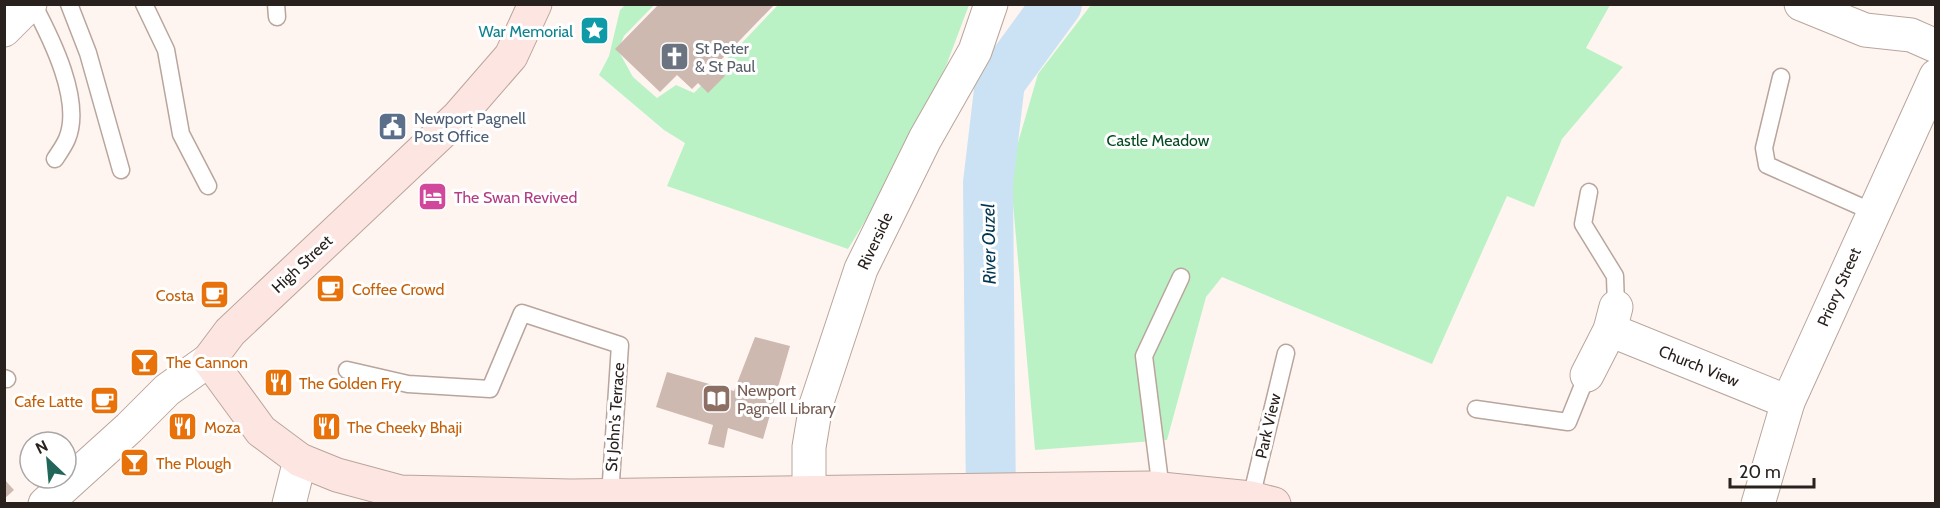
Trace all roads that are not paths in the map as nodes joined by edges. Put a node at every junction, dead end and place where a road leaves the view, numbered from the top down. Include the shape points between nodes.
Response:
1 (32, 4) edge
2 (69, 4) edge
3 (144, 4) edge
4 (535, 4) edge
5 (991, 4) edge
6 (1801, 4) edge
7 (4, 30) edge
8 (1935, 46) edge
9 (1935, 76) edge
10 (1781, 77) dead end
11 (55, 159) dead end
12 (121, 170) dead end
13 (208, 186) dead end
14 (1589, 192) dead end
15 (1873, 212) junction
16 (1181, 277) dead end
17 (1613, 319) junction
18 (1286, 353) dead end
19 (209, 360) junction
20 (347, 370) dead end
21 (1587, 375) joint
22 (1788, 402) junction
23 (1476, 409) dead end
24 (300, 460) junction
25 (1147, 492) edge
26 (809, 493) junction
27 (610, 495) junction
28 (1263, 501) edge
29 (45, 504) edge
30 (289, 504) edge
31 (1758, 504) edge

1 - 7 street
1 - 11 lane via 64,72 71,112 68,138
2 - 12 lane via 88,53
3 - 13 lane via 166,50 181,134
4 - 19 main road, High Street via 511,56 458,117 230,332
5 - 26 street, Riverside via 975,51 925,139 861,269 816,405 809,447
6 - 8 street via 1864,30 1911,35
9 - 15 street, Priory Street
10 - 15 lane via 1764,148 1767,165
14 - 17 lane via 1583,224 1615,276
15 - 22 street, Priory Street
16 - 25 lane via 1144,356
17 - 21 street
17 - 22 street, Church View
18 - 28 lane, Park View
19 - 24 main road via 261,431
19 - 29 street, High Street via 167,390
20 - 27 lane, St John's Terrace via 408,384 490,389 522,313 620,345
21 - 23 lane via 1569,422
22 - 31 street, Priory Street
24 - 27 main road via 337,475 400,492
24 - 30 street
25 - 26 main road
25 - 28 main road
26 - 27 main road

